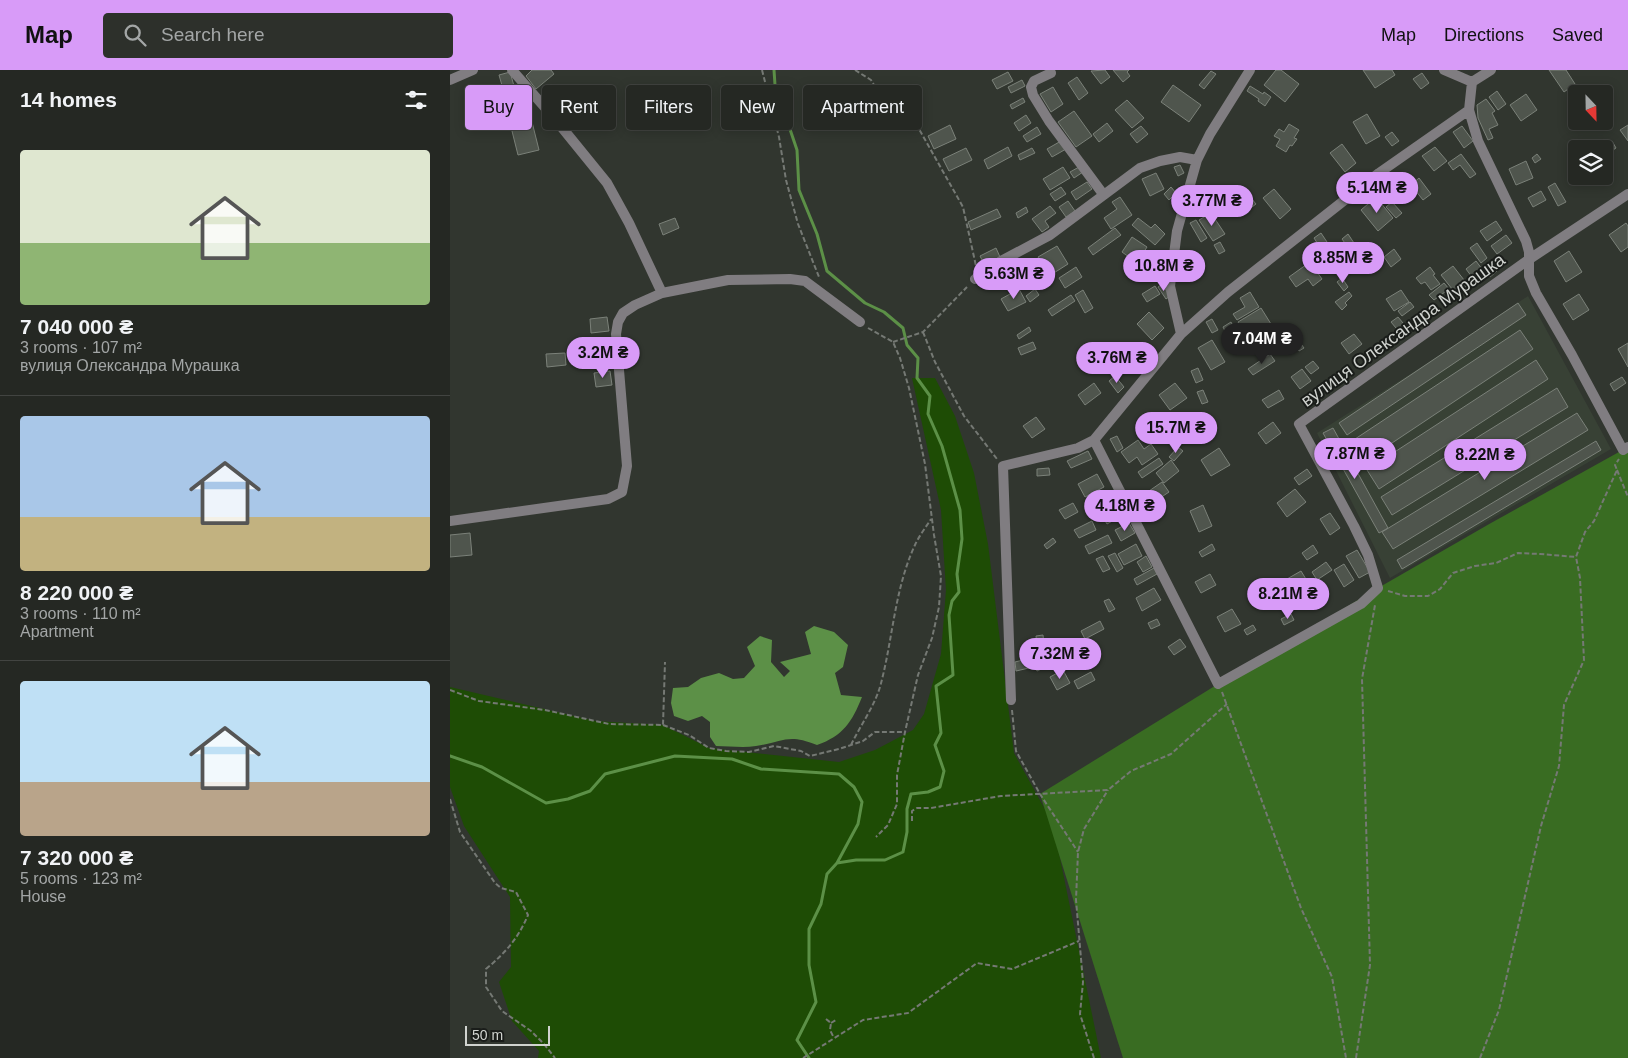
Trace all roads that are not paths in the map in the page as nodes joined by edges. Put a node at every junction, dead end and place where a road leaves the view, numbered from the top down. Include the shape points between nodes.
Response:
1 (473, 70) edge
2 (512, 70) edge
3 (1250, 70) edge
4 (1444, 70) edge
5 (1490, 70) edge
6 (1053, 71) edge
7 (450, 80) edge
8 (1472, 82) junction
9 (1469, 110) junction
10 (1197, 160) junction
11 (1103, 194) junction
12 (1628, 194) edge
13 (1528, 260) junction
14 (975, 279) road end
15 (662, 293) junction
16 (860, 322) road end
17 (1180, 334) junction
18 (1094, 440) junction
19 (1626, 448) edge
20 (450, 521) edge
21 (1011, 700) road end

1 - 7 street
2 - 15 street via 607,183
3 - 10 street
4 - 8 street
5 - 8 street
6 - 11 street via 1034,81 1032,95
8 - 9 street
9 - 13 street via 1478,141 1526,241
9 - 17 street via 1379,173
10 - 11 street via 1180,157 1140,168
10 - 17 street via 1177,231 1170,286
11 - 14 street via 1050,235
12 - 13 street, вулиця Олександра Мурашка
13 - 18 street, вулиця Олександра Мурашка via 1299,424 1368,555 1378,588 1362,604 1218,684
13 - 19 street via 1529,276 1536,293
15 - 16 street via 728,280 805,281
15 - 20 street via 623,312 618,322 616,334 627,466 622,492 608,499
17 - 18 street
18 - 21 street via 1078,448 1003,466

